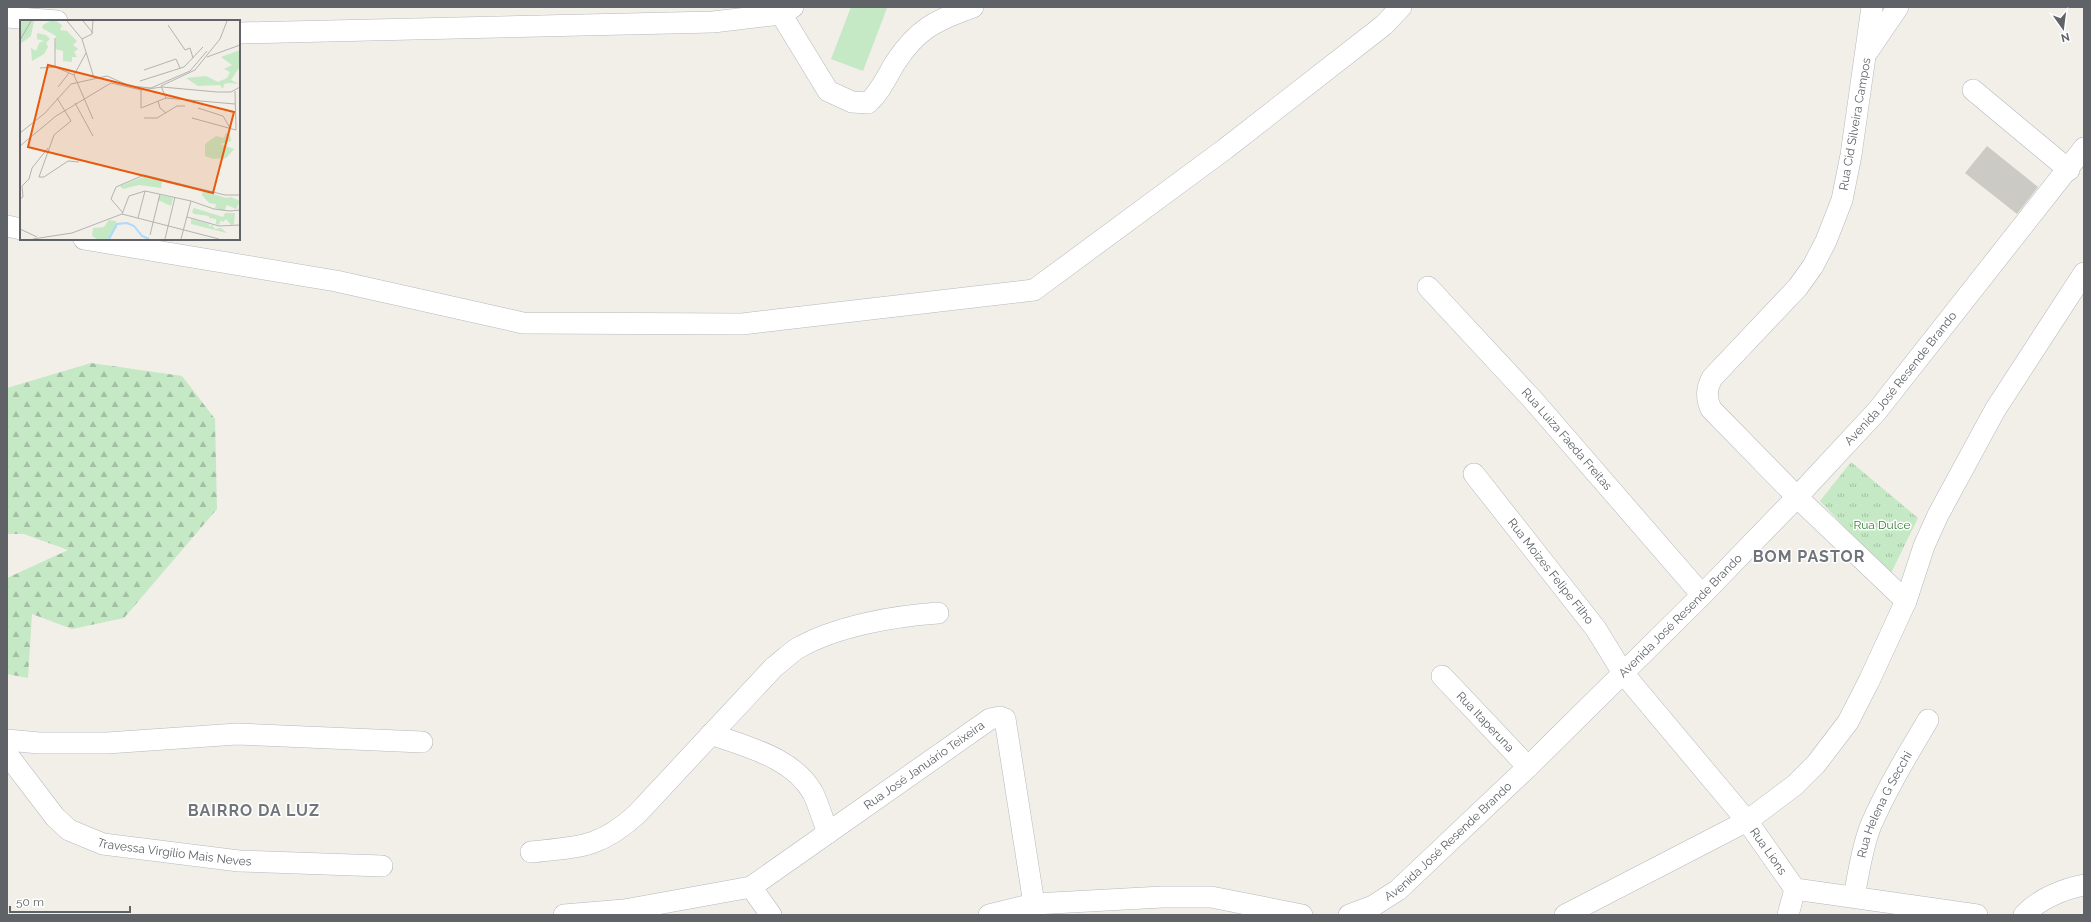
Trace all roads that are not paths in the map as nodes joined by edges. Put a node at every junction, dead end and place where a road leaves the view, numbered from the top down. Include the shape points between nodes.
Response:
1 (973, 7) edge
2 (1401, 7) edge
3 (1872, 7) edge
4 (1898, 7) edge
5 (787, 10) edge
6 (7, 18) edge
7 (40, 20) edge
8 (240, 33) edge
9 (1866, 53) junction
10 (1973, 90) dead end
11 (2084, 148) edge
12 (2069, 170) junction
13 (7, 226) edge
14 (20, 228) edge
15 (90, 240) edge
16 (2084, 273) edge
17 (1428, 288) dead end
18 (1474, 474) dead end
19 (1797, 497) junction
20 (1702, 595) junction
21 (1906, 601) junction
22 (938, 613) dead end
23 (1623, 673) junction
24 (1442, 676) dead end
25 (1928, 720) dead end
26 (711, 734) junction
27 (7, 740) edge
28 (422, 742) dead end
29 (7, 754) edge
30 (1528, 767) junction
31 (1747, 821) junction
32 (828, 834) junction
33 (531, 852) dead end
34 (382, 866) dead end
35 (2084, 885) edge
36 (751, 887) junction
37 (1795, 889) junction
38 (1854, 896) junction
39 (1034, 904) junction
40 (1572, 914) edge
41 (564, 915) edge
42 (771, 915) edge
43 (989, 915) edge
44 (1302, 915) edge
45 (1348, 915) edge
46 (1788, 915) edge
47 (1977, 915) edge
48 (2024, 915) edge

1 - 5 street via 942,18 911,40 878,94 868,103 852,102 828,90
2 - 15 street via 1384,25 1231,145 1034,290 742,324 523,323 336,281
3 - 9 street, Rua Cid Silveira Campos
4 - 9 street
5 - 8 street via 713,22
6 - 7 street
9 - 19 street, Rua Cid Silveira Campos via 1842,200 1826,241 1798,287 1708,384 1707,397 1711,410
10 - 12 street
11 - 12 street, Avenida José Resende Brando
12 - 19 street, Avenida José Resende Brando via 1877,411
13 - 14 street
16 - 21 street via 1995,410 1972,452 1924,546
17 - 20 street, Rua Luiza Faeda Freitas via 1538,406
18 - 23 street, Rua Moizes Felipe Filho via 1596,629
19 - 20 street, Avenida José Resende Brando
19 - 21 street
20 - 23 street, Avenida José Resende Brando
21 - 31 street via 1848,722 1816,764 1795,785
22 - 26 street via 904,615 863,624 798,648 774,667
23 - 30 street, Avenida José Resende Brando
23 - 31 street, Rua Lions
24 - 30 street, Rua Itaperuna
25 - 38 street, Rua Helena G Secchi via 1893,779 1871,825
26 - 32 street via 776,758 803,780 812,793
26 - 33 street via 619,831 578,847
27 - 28 street via 39,743 107,743 238,734
29 - 34 street, Travessa Virgílio Mais Neves via 69,830 103,844 239,861
30 - 45 street, Avenida José Resende Brando via 1398,890 1373,906
31 - 37 street, Rua Lions
31 - 40 street
32 - 36 street, Rua José Januário Teixeira
32 - 39 street, Rua José Januário Teixeira via 990,719 1000,717 1005,719
35 - 48 street via 2055,894
36 - 41 street via 624,910
36 - 42 street
37 - 38 street
37 - 46 street
38 - 47 street
39 - 43 street
39 - 44 street via 1211,897

